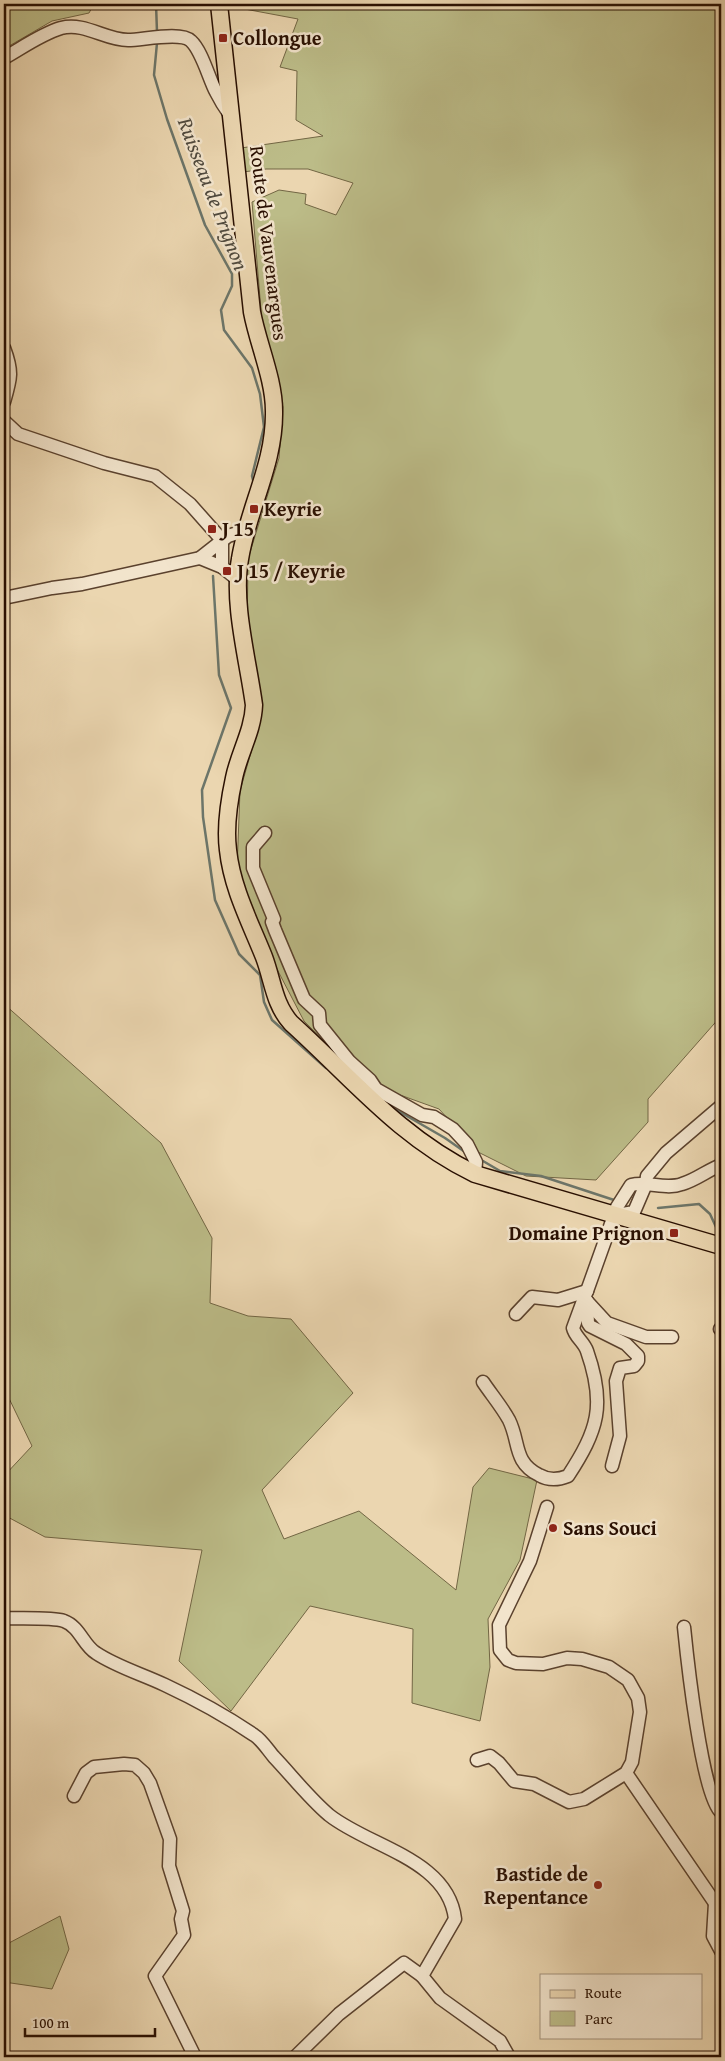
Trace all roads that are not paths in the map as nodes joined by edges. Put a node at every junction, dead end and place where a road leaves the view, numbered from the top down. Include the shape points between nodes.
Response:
1 (219, 4) edge
2 (4, 58) edge
3 (223, 88) junction
4 (4, 348) edge
5 (4, 402) edge
6 (4, 421) edge
7 (247, 530) junction
8 (222, 540) junction
9 (200, 558) junction
10 (222, 567) junction
11 (238, 579) junction
12 (4, 598) edge
13 (265, 833) dead end
14 (372, 1093) junction
15 (721, 1106) edge
16 (721, 1165) edge
17 (475, 1174) junction
18 (646, 1184) junction
19 (618, 1207) junction
20 (636, 1208) junction
21 (721, 1246) edge
22 (586, 1297) junction
23 (516, 1314) dead end
24 (672, 1337) dead end
25 (482, 1382) dead end
26 (612, 1466) dead end
27 (547, 1507) dead end
28 (4, 1618) edge
29 (684, 1627) dead end
30 (477, 1760) dead end
31 (626, 1773) junction
32 (74, 1796) dead end
33 (720, 1811) edge
34 (718, 1900) edge
35 (721, 1951) edge
36 (422, 1976) junction
37 (194, 2057) edge
38 (295, 2057) edge
39 (509, 2057) edge

1 - 3 main road, Route de Vauvenargues
2 - 3 street via 62,28 79,27 123,40 185,37 192,42 208,74
3 - 7 main road, Route de Vauvenargues via 233,119 252,312 274,410 273,441 266,473
4 - 5 street via 11,379
6 - 8 street via 18,434 104,463 155,476 190,504
7 - 8 street
7 - 11 main road, Route de Vauvenargues
8 - 9 street
8 - 10 street
9 - 10 street
9 - 12 street
10 - 11 street
11 - 14 main road, Route de Vauvenargues via 238,602 254,719 234,777 227,832 231,867 246,917 265,959 283,1014
13 - 14 street via 254,846 253,868 274,919 275,930 304,999 319,1012 320,1025 349,1061 370,1080
14 - 17 main road, Route de Vauvenargues via 398,1125 422,1144
14 - 17 street via 422,1116 434,1117 453,1129 467,1144 476,1162
15 - 18 street via 666,1153 647,1176
16 - 18 street via 682,1185
17 - 19 main road, Route de Vauvenargues via 515,1186
18 - 19 street via 632,1185
18 - 20 street
19 - 20 main road, Route de Vauvenargues
19 - 21 main road, Route de Vauvenargues
19 - 22 street
20 - 21 main road, Route de Vauvenargues
22 - 23 street via 558,1300 532,1297
22 - 24 street via 607,1322 646,1337
22 - 25 street via 572,1328 586,1350 594,1375 598,1414 594,1430 568,1476 548,1480 523,1464 509,1419
22 - 26 street via 590,1326 626,1344 638,1356 634,1366 620,1368 617,1374 620,1436
27 - 31 street via 530,1561 498,1626 500,1650 516,1664 582,1659 609,1667 628,1680 638,1698 640,1712 632,1762
28 - 36 street via 63,1621 74,1627 94,1652 215,1711 256,1736 329,1814 354,1831 394,1850 435,1878 449,1896 456,1919
29 - 33 street via 699,1744 714,1801
30 - 31 street via 490,1756 514,1781 534,1784 569,1802 584,1799
31 - 34 street
32 - 37 street via 86,1772 94,1766 135,1766 150,1783 170,1839 169,1866 183,1911 184,1935 155,1976
34 - 35 street via 713,1936
36 - 38 street via 404,1963 340,2014
36 - 39 street via 440,1998 500,2041

